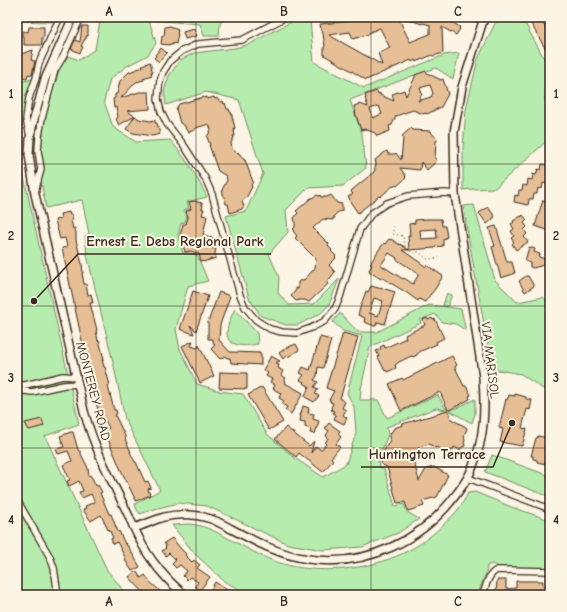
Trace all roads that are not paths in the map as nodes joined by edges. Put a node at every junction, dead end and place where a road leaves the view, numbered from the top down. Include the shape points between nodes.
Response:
1 (60, 17) edge
2 (73, 17) edge
3 (81, 17) edge
4 (286, 17) edge
5 (475, 17) edge
6 (484, 19) edge
7 (30, 138) junction
8 (35, 194) junction
9 (455, 194) junction
10 (78, 380) junction
11 (30, 384) junction
12 (17, 385) edge
13 (17, 390) edge
14 (32, 392) junction
15 (468, 478) junction
16 (17, 500) edge
17 (550, 509) edge
18 (134, 528) junction
19 (550, 571) edge
20 (58, 595) edge
21 (184, 595) edge
22 (483, 595) edge

1 - 7 street, MONTEREY ROAD via 40,63 29,98 26,119
2 - 7 street, MONTEREY ROAD via 45,79
3 - 8 street, MONTEREY ROAD via 55,70 42,118 38,151 41,169
4 - 9 street via 242,40 198,44 182,51 170,61 163,72 159,88 158,99 167,124 184,144 206,178 240,295 245,307 256,320 270,329 297,333 324,321 335,309 360,229 372,214 387,203 408,196 445,192
5 - 6 street
6 - 9 street, VIA MARISOL via 462,88 454,132
7 - 8 street, MONTEREY ROAD via 29,155
8 - 10 street, MONTEREY ROAD
9 - 15 street, VIA MARISOL via 485,401 482,437
10 - 11 street via 63,376
10 - 14 street
10 - 18 street, MONTEREY ROAD via 90,430
11 - 12 street
11 - 14 street
13 - 14 street
15 - 17 street
15 - 18 street, VIA MARISOL via 453,500 426,527 393,547 351,559 309,559 285,554 210,518 195,515 171,515
16 - 20 street via 50,556
18 - 21 street, MONTEREY ROAD via 154,562
19 - 22 street via 497,570 489,578

